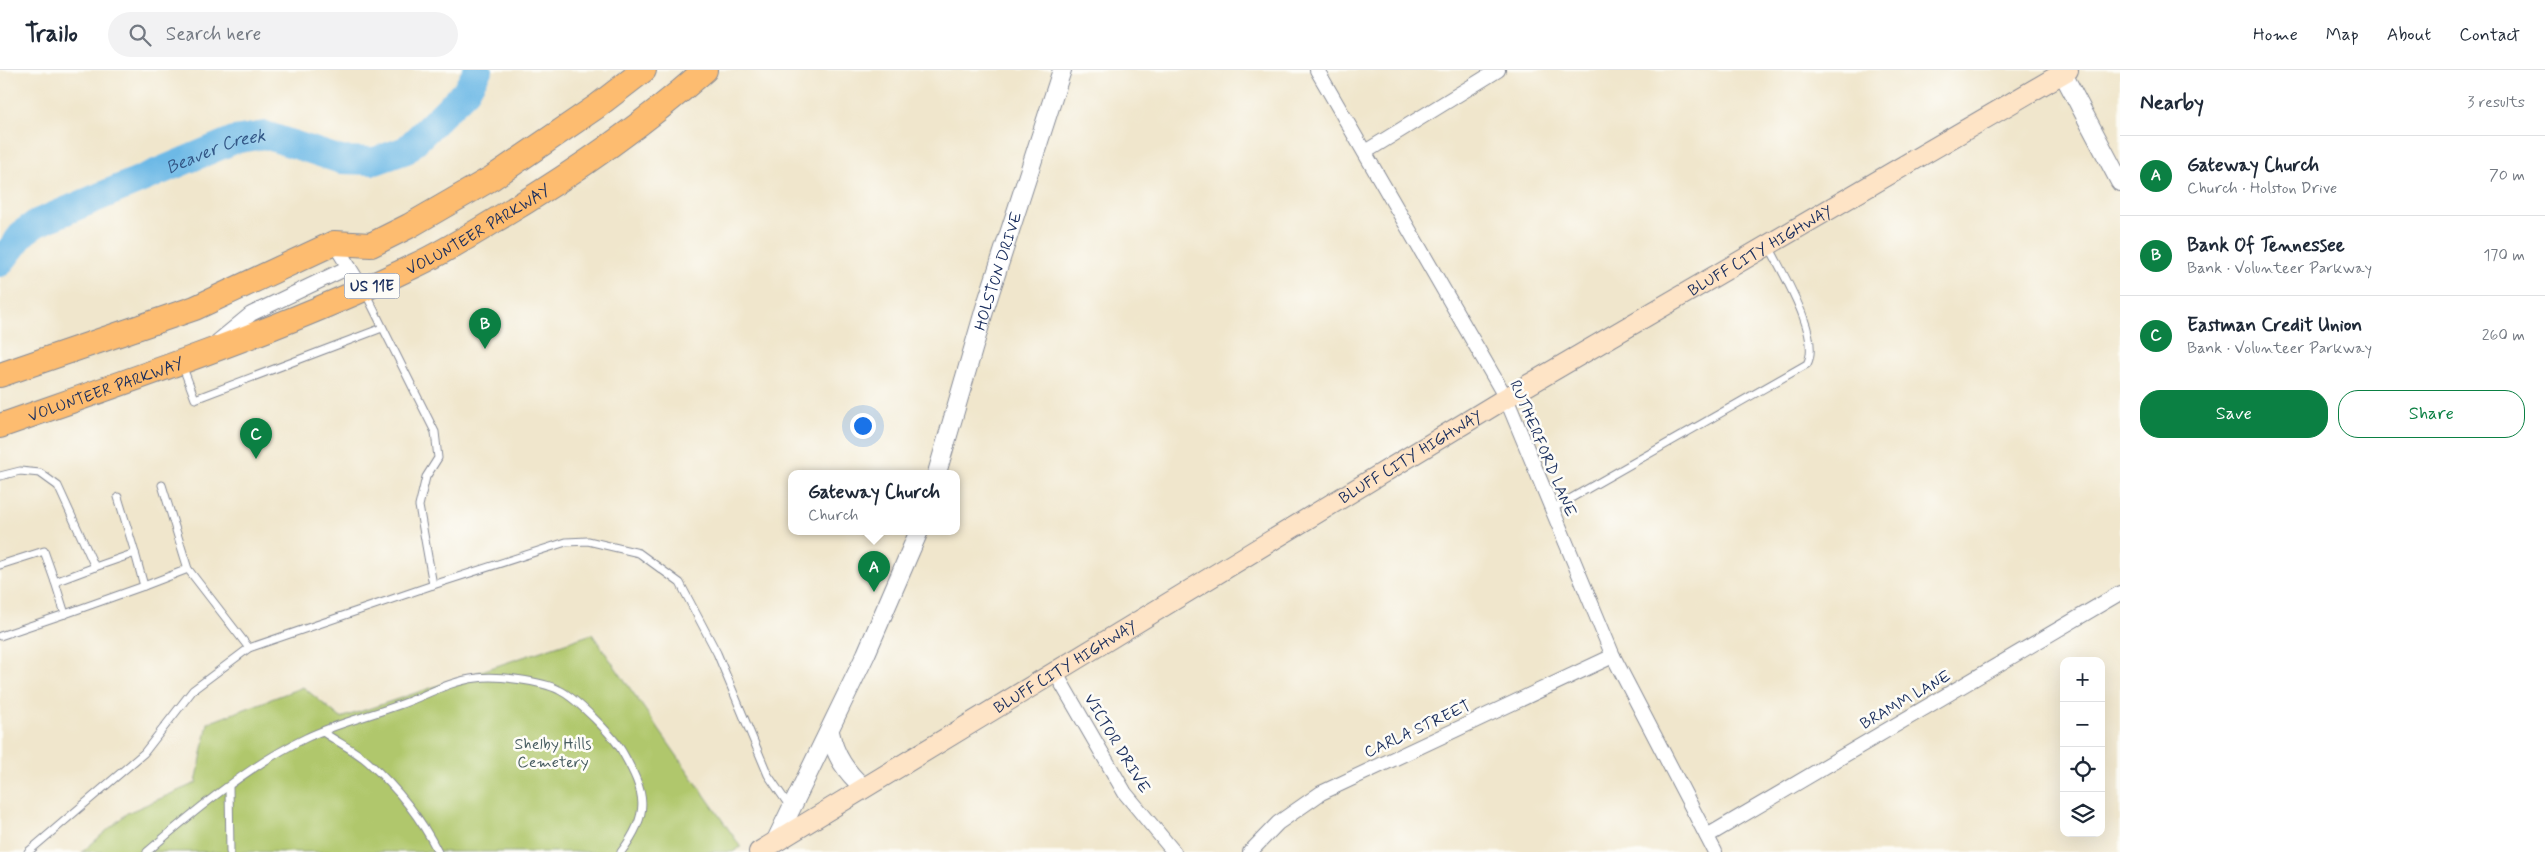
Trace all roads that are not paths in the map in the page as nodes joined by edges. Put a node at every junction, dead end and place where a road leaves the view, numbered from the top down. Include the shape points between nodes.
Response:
1 (644, 70) edge
2 (705, 70) edge
3 (1062, 70) edge
4 (1317, 70) edge
5 (1498, 70) edge
6 (2064, 71) edge
7 (1365, 152) junction
8 (2120, 182) edge
9 (334, 243) junction
10 (1768, 244) junction
11 (349, 267) junction
12 (363, 290) junction
13 (382, 328) junction
14 (203, 353) junction
15 (181, 362) junction
16 (0, 375) edge
17 (1506, 398) junction
18 (0, 426) edge
19 (938, 470) edge
20 (0, 476) edge
21 (162, 486) dead end
22 (118, 497) dead end
23 (1552, 509) junction
24 (917, 535) edge
25 (135, 553) junction
26 (0, 565) edge
27 (95, 567) junction
28 (188, 569) junction
29 (55, 582) junction
30 (433, 585) junction
31 (144, 586) junction
32 (2120, 593) edge
33 (65, 614) junction
34 (0, 636) edge
35 (249, 648) junction
36 (1613, 656) junction
37 (1055, 672) junction
38 (323, 732) junction
39 (830, 732) junction
40 (229, 788) junction
41 (864, 788) junction
42 (791, 810) junction
43 (1707, 836) junction
44 (767, 847) edge
45 (28, 852) edge
46 (147, 852) edge
47 (230, 852) edge
48 (438, 852) edge
49 (621, 852) edge
50 (1174, 852) edge
51 (1250, 852) edge
52 (1715, 852) edge

1 - 9 highway via 546,143 433,213 371,245
2 - 12 highway, VOLUNTEER PARKWAY / US 11E via 630,130 528,201 424,261
3 - 19 street, HOLSTON DRIVE via 985,308
4 - 7 street, RUTHERFORD LANE
5 - 7 street
6 - 8 street
6 - 10 main road, BLUFF CITY HIGHWAY
7 - 17 street, RUTHERFORD LANE
9 - 11 street
9 - 16 highway via 195,308
10 - 17 main road, BLUFF CITY HIGHWAY
10 - 23 lane via 1808,331 1811,356 1807,364
11 - 12 street
11 - 14 street via 252,314
12 - 13 lane
12 - 14 highway, VOLUNTEER PARKWAY / US 11E
13 - 15 lane via 195,399
13 - 30 lane via 435,432 438,458 426,477 419,506
14 - 15 highway, VOLUNTEER PARKWAY / US 11E
15 - 18 highway, VOLUNTEER PARKWAY / US 11E
17 - 23 street, RUTHERFORD LANE
17 - 37 main road, BLUFF CITY HIGHWAY
20 - 27 lane via 20,471 40,473 58,486
21 - 28 lane
22 - 25 lane
23 - 36 street, RUTHERFORD LANE
24 - 39 street
25 - 27 lane
25 - 31 lane
26 - 29 lane via 44,551
27 - 29 lane
28 - 31 lane
28 - 35 lane
29 - 33 lane
30 - 35 lane
30 - 42 lane via 566,542 588,541 639,553 680,583 716,653 768,775
31 - 33 lane
32 - 43 street, BRAMM LANE
33 - 34 lane
35 - 45 lane via 193,690 144,753
36 - 43 street, RUTHERFORD LANE
36 - 51 street, CARLA STREET via 1321,793 1278,823
37 - 41 main road, BLUFF CITY HIGHWAY
37 - 50 street, VICTOR DRIVE via 1125,793
38 - 40 lane via 256,765
38 - 48 lane via 367,761 405,801 428,831
38 - 49 lane via 446,685 478,677 516,679 559,690 597,722 621,748 637,778 644,805 635,834
39 - 41 street via 843,767
39 - 42 street
40 - 46 lane
40 - 47 lane
41 - 44 main road, BLUFF CITY HIGHWAY
42 - 44 street
43 - 52 street, RUTHERFORD LANE

